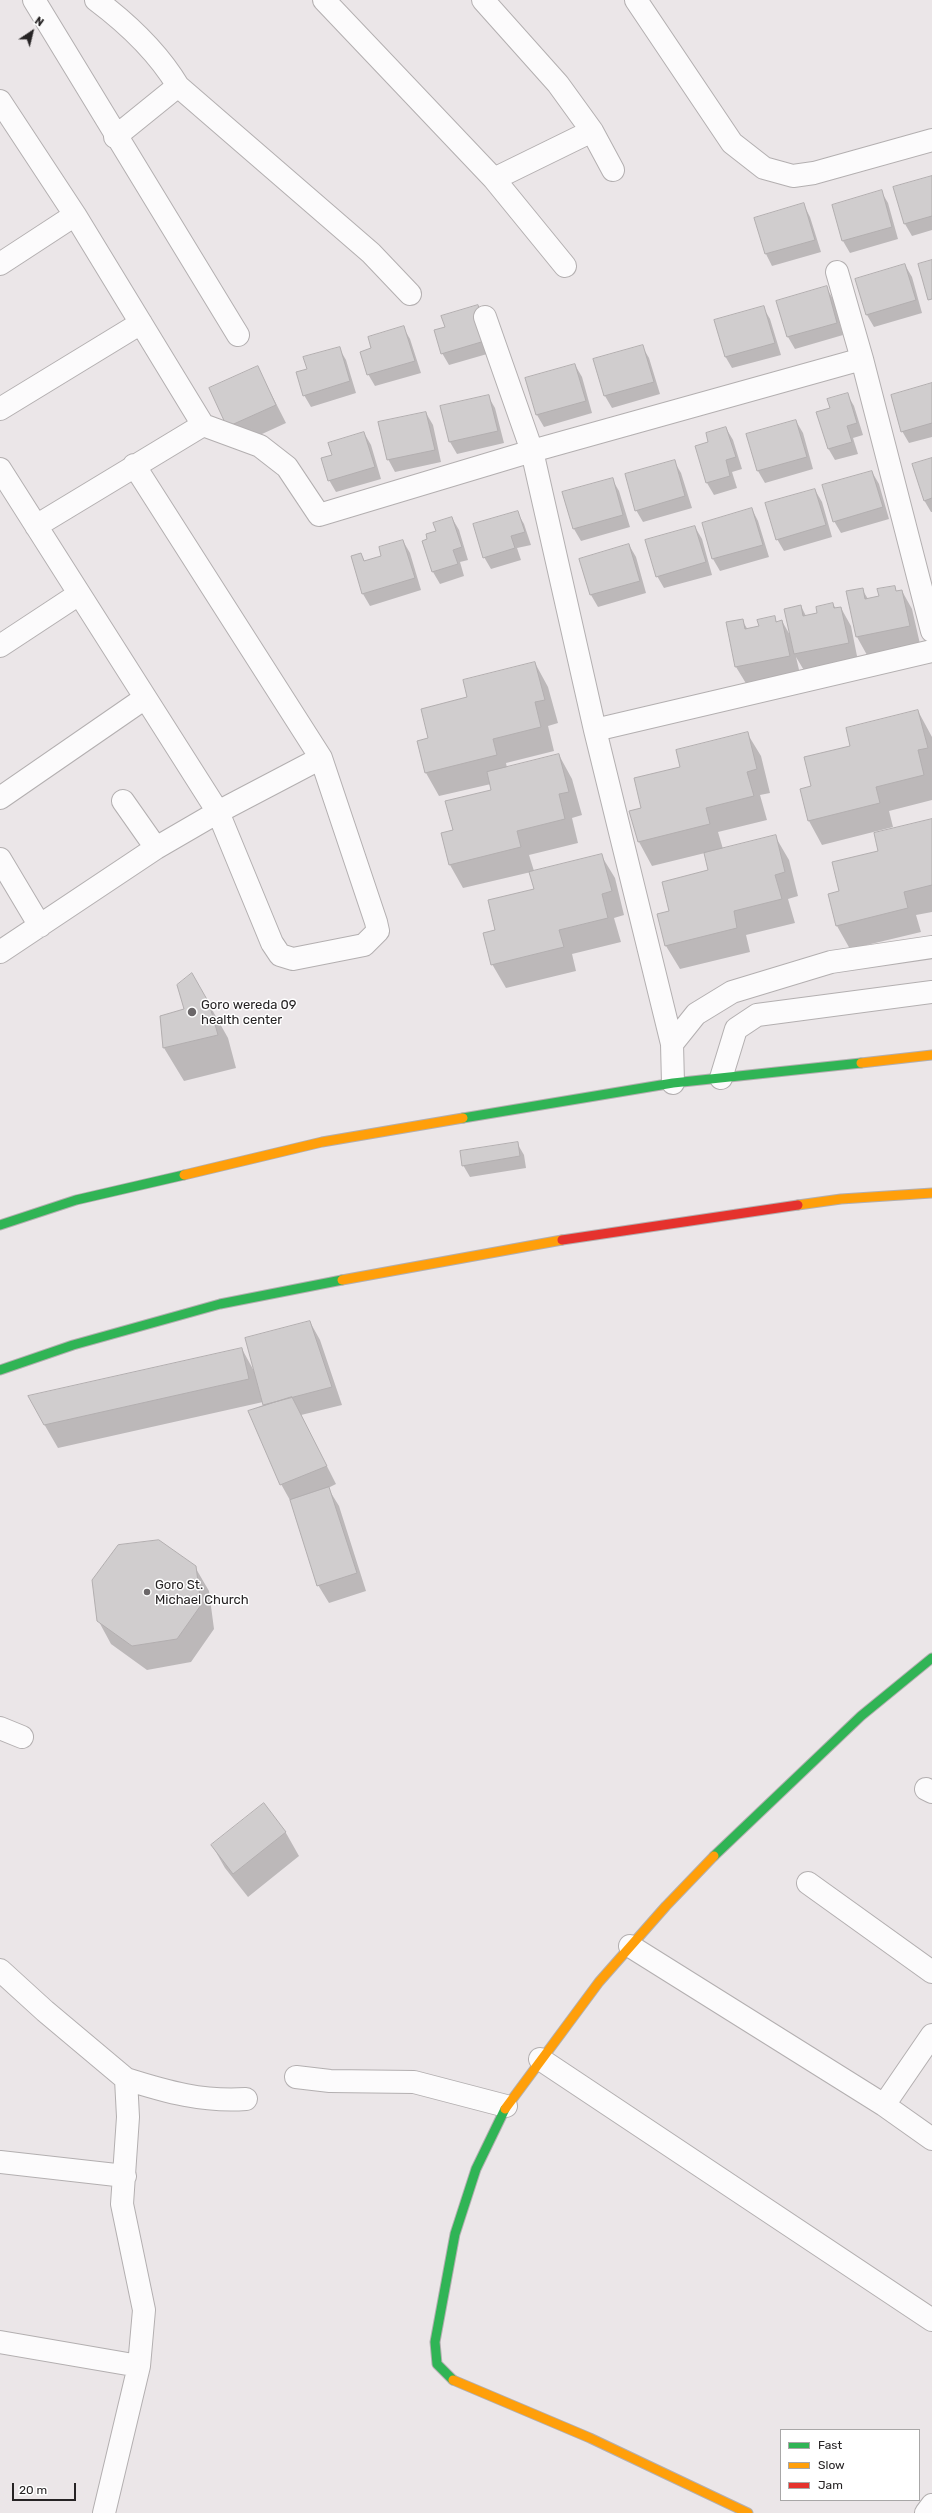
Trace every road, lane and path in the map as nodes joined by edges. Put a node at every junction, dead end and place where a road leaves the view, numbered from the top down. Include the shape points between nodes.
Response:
1 (34, 0) edge
2 (96, 0) edge
3 (324, 0) edge
4 (483, 0) edge
5 (636, 0) edge
6 (178, 86) junction
7 (0, 101) edge
8 (6, 124) edge
9 (592, 131) junction
10 (115, 137) junction
11 (932, 140) edge
12 (613, 170) dead end
13 (494, 179) junction
14 (75, 215) junction
15 (0, 264) edge
16 (565, 266) dead end
17 (837, 272) dead end
18 (410, 294) dead end
19 (485, 317) dead end
20 (141, 322) junction
21 (238, 335) dead end
22 (862, 359) junction
23 (0, 409) edge
24 (203, 425) junction
25 (532, 451) junction
26 (134, 465) junction
27 (0, 469) edge
28 (36, 526) junction
29 (79, 594) junction
30 (932, 631) edge
31 (0, 646) edge
32 (932, 652) edge
33 (145, 698) junction
34 (595, 730) junction
35 (321, 758) junction
36 (0, 798) edge
37 (123, 801) dead end
38 (218, 812) junction
39 (156, 848) junction
40 (0, 859) edge
41 (40, 926) junction
42 (932, 947) edge
43 (0, 952) edge
44 (932, 992) edge
45 (672, 1044) junction
46 (932, 1055) edge
47 (721, 1078) junction
48 (673, 1082) junction
49 (932, 1193) edge
50 (0, 1225) edge
51 (0, 1370) edge
52 (932, 1658) edge
53 (0, 1728) edge
54 (22, 1737) dead end
55 (808, 1883) dead end
56 (630, 1946) junction
57 (0, 1970) edge
58 (932, 1972) edge
59 (932, 2035) edge
60 (540, 2059) junction
61 (296, 2077) dead end
62 (126, 2079) junction
63 (246, 2099) dead end
64 (884, 2105) junction
65 (506, 2106) junction
66 (932, 2139) edge
67 (0, 2162) edge
68 (125, 2176) junction
69 (932, 2320) edge
70 (0, 2342) edge
71 (139, 2366) junction
72 (932, 2505) edge
73 (104, 2513) edge
74 (748, 2513) edge
75 (926, 2513) edge

1 - 10 street
2 - 6 street via 152,50
3 - 13 street
4 - 9 street via 558,84
5 - 11 street via 732,143 764,168 793,176 814,173
6 - 10 street
6 - 18 street via 371,253
7 - 8 street
8 - 14 street
9 - 12 street
9 - 13 street
10 - 21 street
13 - 16 street
14 - 15 street
14 - 20 street
17 - 22 street
19 - 25 street
20 - 23 street
20 - 24 street
22 - 25 street
22 - 30 street
24 - 25 street via 260,446 271,454 287,467 319,516
24 - 26 street
25 - 34 street
26 - 28 street
26 - 35 street
27 - 28 street
28 - 29 street
29 - 31 street
29 - 33 street
32 - 34 street
33 - 36 street
33 - 38 street
34 - 45 street
35 - 38 street
35 - 38 street via 376,922 378,931 364,945 293,959 280,955 272,943
37 - 39 street
38 - 39 street
39 - 41 street
40 - 41 street
41 - 43 street
42 - 45 street via 831,962 732,992 696,1014
44 - 47 street via 757,1015 736,1028
45 - 48 street
46 - 47 main road
47 - 48 main road
48 - 50 main road via 322,1142 76,1200
49 - 51 main road via 841,1199 533,1244 220,1304 73,1345
52 - 56 main road via 861,1716 746,1824
53 - 54 street
55 - 58 street
56 - 60 main road
56 - 64 street
57 - 62 street
59 - 64 street
60 - 65 main road
60 - 69 street
61 - 65 street via 330,2081 414,2082
62 - 63 street via 194,2098 218,2101
62 - 68 street via 128,2117
64 - 66 street
65 - 74 main road via 476,2169 455,2234 435,2342 437,2364 453,2380 590,2438
67 - 68 street
68 - 71 street via 122,2204 144,2310
70 - 71 street
71 - 73 street
72 - 75 street

